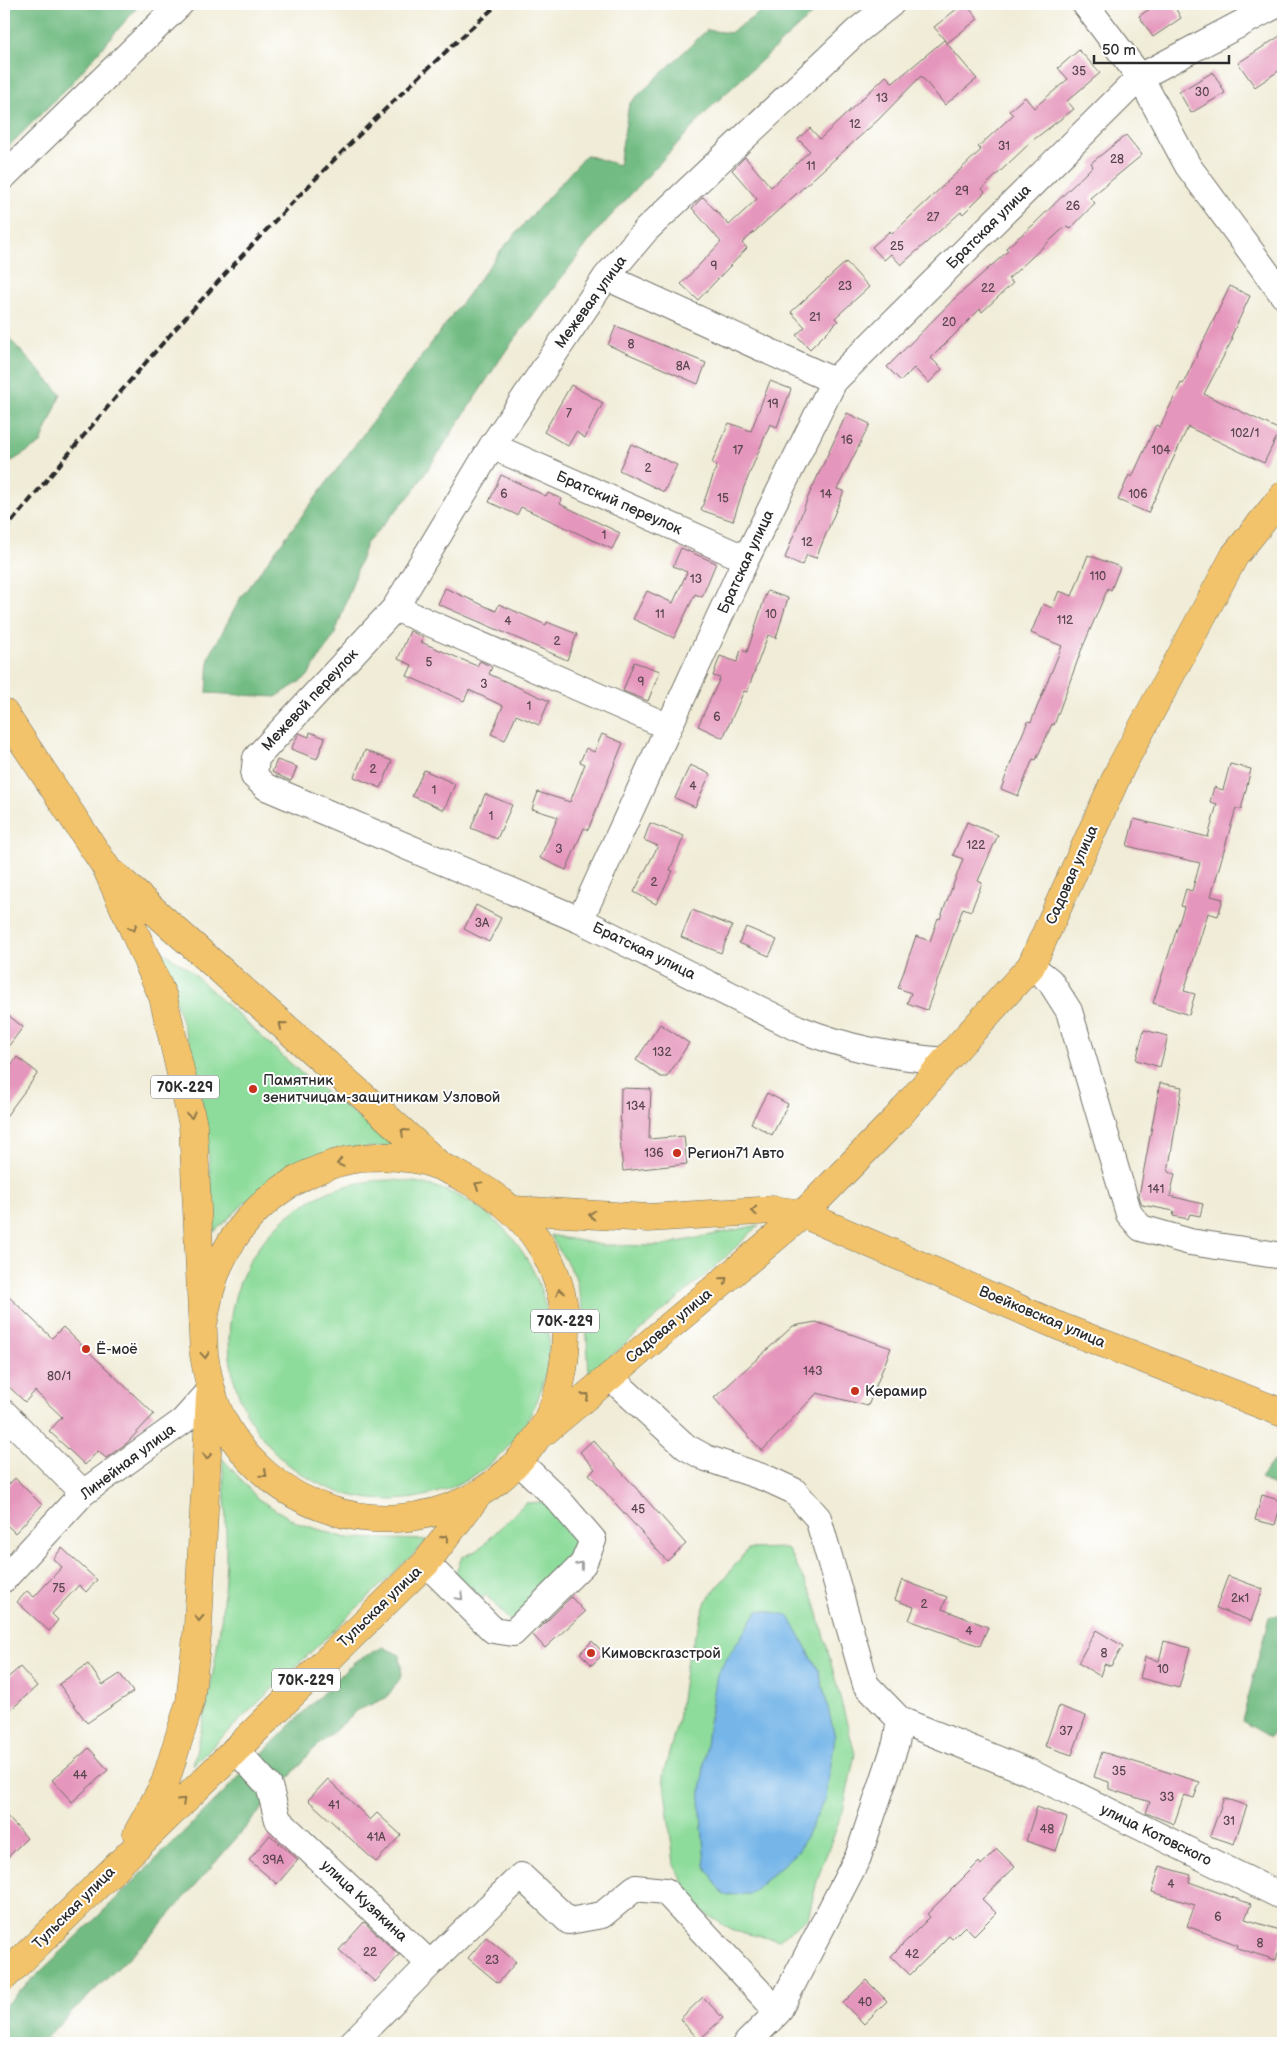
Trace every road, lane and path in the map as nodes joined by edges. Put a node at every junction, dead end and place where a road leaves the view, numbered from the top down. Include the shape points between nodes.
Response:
1 (180, 4) edge
2 (891, 4) edge
3 (1086, 4) edge
4 (1278, 4) edge
5 (1140, 77) junction
6 (4, 176) edge
7 (606, 277) junction
8 (1283, 295) edge
9 (834, 381) junction
10 (492, 446) junction
11 (1283, 496) edge
12 (746, 559) junction
13 (395, 608) junction
14 (4, 713) edge
15 (669, 727) junction
16 (106, 867) junction
17 (580, 920) junction
18 (1031, 966) junction
19 (945, 1061) junction
20 (440, 1165) junction
21 (514, 1210) junction
22 (803, 1214) junction
23 (1283, 1256) edge
24 (204, 1320) junction
25 (610, 1376) junction
26 (211, 1390) junction
27 (4, 1413) edge
28 (1283, 1414) edge
29 (536, 1439) junction
30 (518, 1461) junction
31 (83, 1493) junction
32 (480, 1493) junction
33 (426, 1562) junction
34 (4, 1579) edge
35 (900, 1720) junction
36 (236, 1749) junction
37 (122, 1860) junction
38 (1283, 1897) edge
39 (430, 1964) junction
40 (4, 1977) edge
41 (778, 2012) junction
42 (352, 2043) edge
43 (747, 2043) edge

1 - 6 street
2 - 7 street, Межевая улица via 858,31 646,230
3 - 5 street
4 - 5 street, Братская улица
5 - 8 street via 1188,166
5 - 9 street, Братская улица
7 - 9 street
7 - 10 street, Межевая улица
9 - 12 street, Братская улица
10 - 12 street, Братский переулок
10 - 13 street, Межевая улица
11 - 18 main road, Садовая улица via 1235,555 1125,758
12 - 15 street, Братская улица
13 - 15 street
13 - 17 street, Межевой переулок via 256,758 254,776 266,787
14 - 16 main road, 70К-229
15 - 17 street, Братская улица
20 -> 16 main road, 70К-229
16 -> 24 main road, 70К-229 via 163,997 193,1125
17 - 19 street, Братская улица via 834,1043 890,1056
18 - 19 main road, Садовая улица
18 - 23 street via 1050,981 1069,1011 1129,1214 1141,1228 1190,1242
19 - 22 main road, Садовая улица via 896,1119
21 -> 20 main road, 70К-229 via 484,1188
20 -> 24 main road, 70К-229 via 409,1158 361,1158 335,1163 286,1186 264,1202 230,1244 209,1294
22 -> 21 main road via 773,1210 648,1218
29 -> 21 main road, 70К-229 via 559,1389 565,1362 564,1307 546,1254
25 -> 22 main road, Садовая улица
22 - 28 main road, Воейковская улица via 1061,1327
24 -> 26 main road, 70К-229 via 204,1355
29 -> 25 main road, Садовая улица
25 - 35 street via 686,1447 706,1458 794,1491 818,1518 866,1684
26 - 31 street, Линейная улица via 183,1421
26 -> 32 main road, 70К-229 via 222,1418 247,1456 280,1486 306,1502 334,1513 364,1519 424,1516 453,1507
26 -> 37 main road, Тульская улица / 70К-229 via 198,1626 190,1702 165,1783
27 - 31 street
29 - 30 main road, 70К-229
30 - 32 main road, 70К-229
33 -> 30 street via 492,1630 512,1633 583,1564 593,1540 556,1497
31 - 34 street, Линейная улица
33 -> 32 main road, Тульская улица / 70К-229
33 - 36 main road, Тульская улица / 70К-229
35 - 38 street, улица Котовского via 1030,1772
35 - 41 street via 896,1744 858,1857
37 -> 36 main road, Тульская улица / 70К-229
36 - 39 street, улица Кузякина via 269,1786 278,1820
37 - 40 main road, Тульская улица / 70К-229
39 - 41 street via 521,1876 569,1921 602,1915 635,1888 665,1891
39 - 42 street
41 - 43 street

